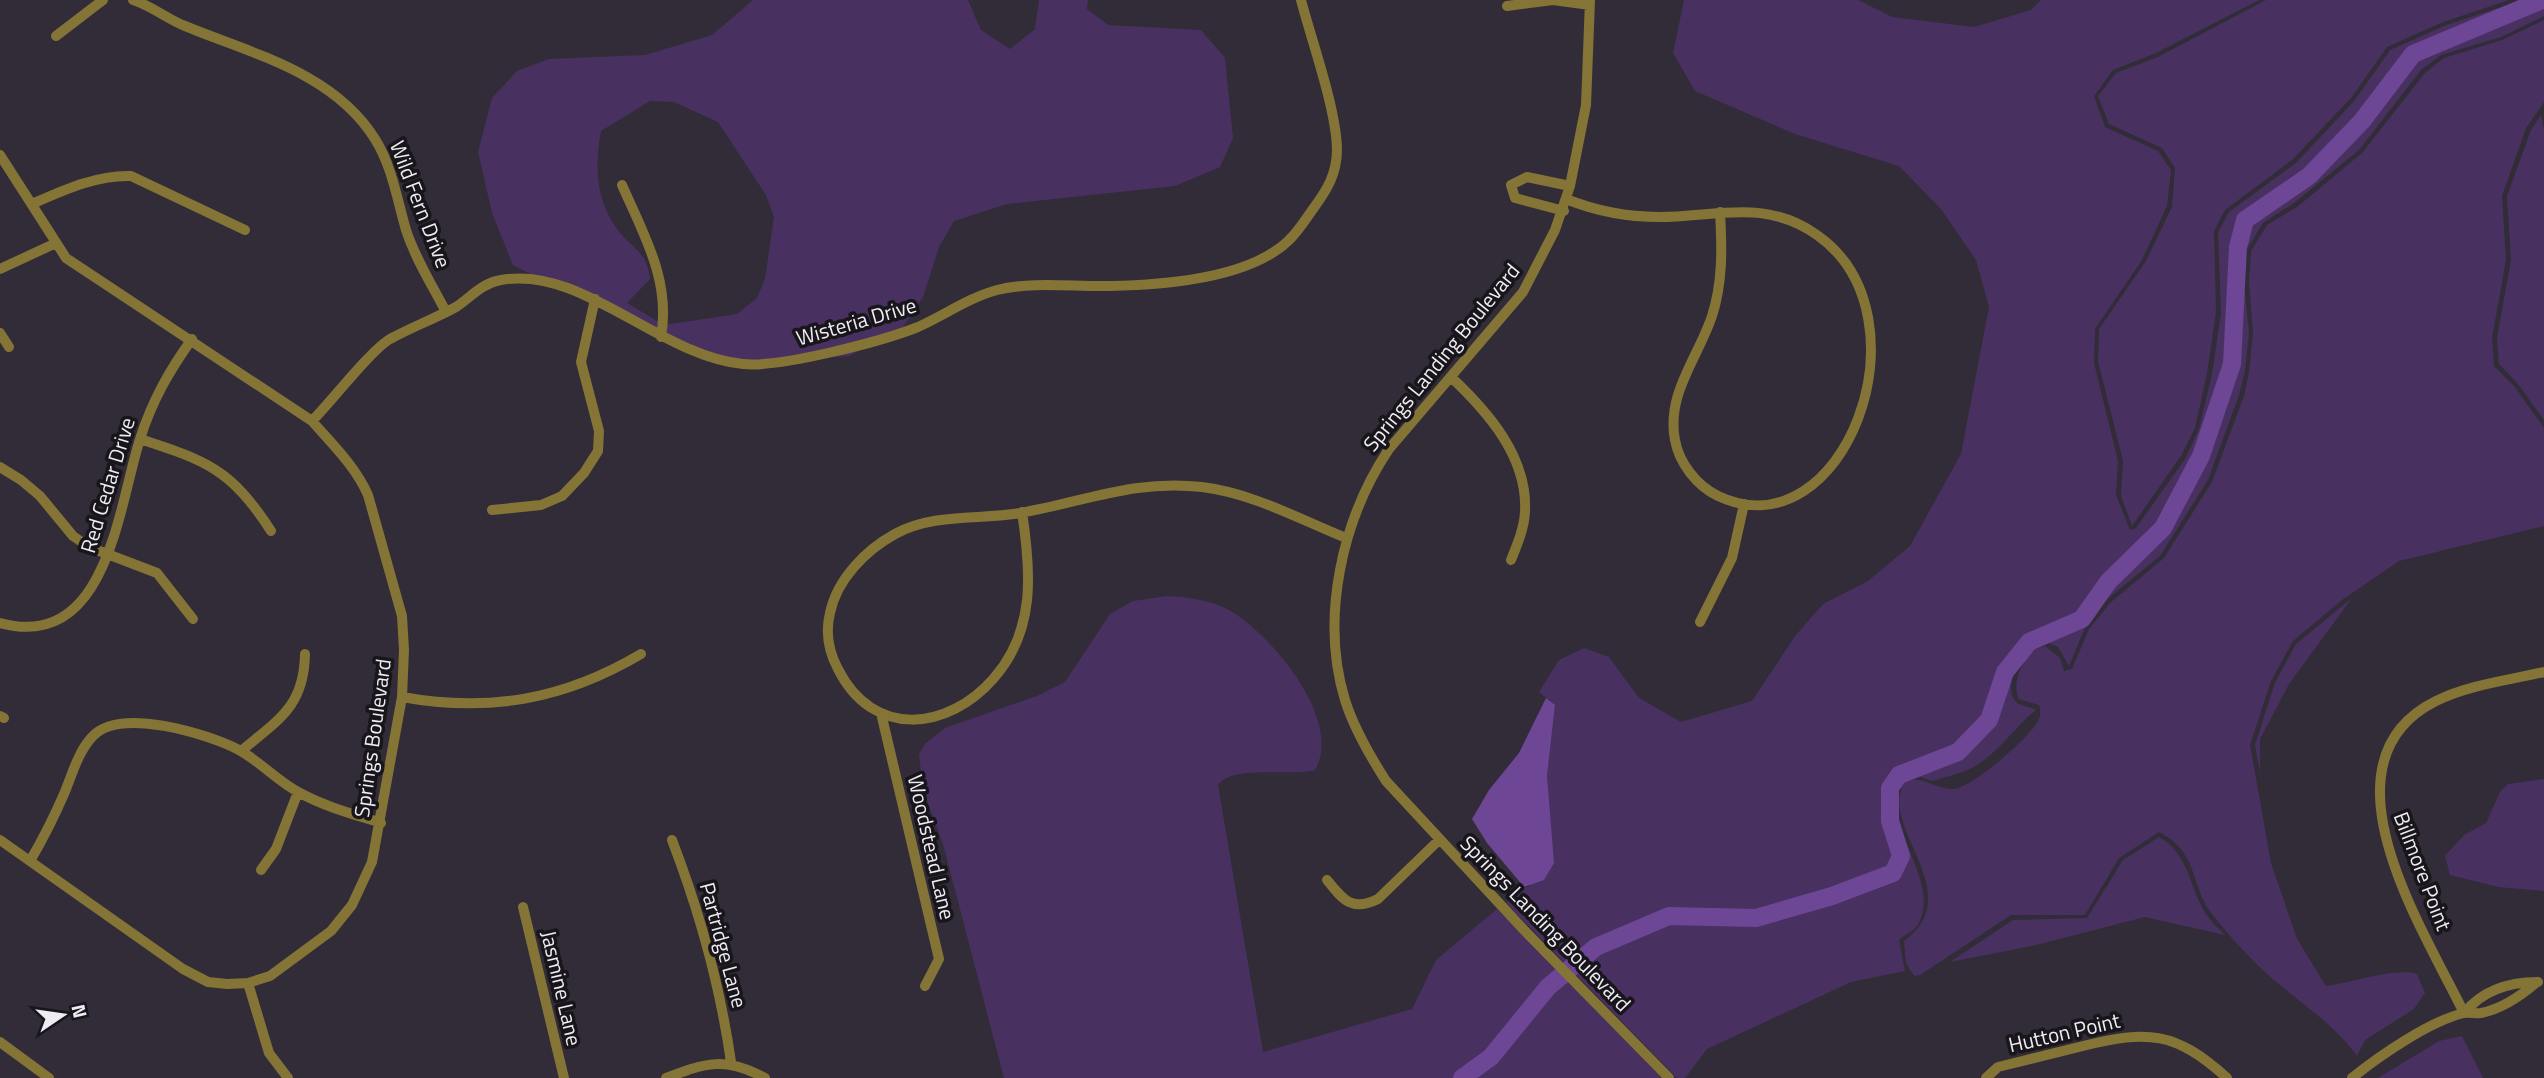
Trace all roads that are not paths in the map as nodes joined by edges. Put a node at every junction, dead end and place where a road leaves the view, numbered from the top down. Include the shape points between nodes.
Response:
1 (103, 0) edge
2 (133, 0) edge
3 (1301, 0) edge
4 (1590, 2) edge
5 (1507, 6) dead end
6 (56, 36) dead end
7 (0, 155) edge
8 (622, 185) dead end
9 (1570, 186) junction
10 (32, 204) junction
11 (1565, 205) junction
12 (1720, 212) junction
13 (245, 230) dead end
14 (56, 243) junction
15 (0, 269) edge
16 (595, 299) junction
17 (446, 312) junction
18 (0, 333) edge
19 (661, 337) junction
20 (192, 339) junction
21 (9, 347) dead end
22 (1451, 377) junction
23 (312, 421) junction
24 (140, 439) junction
25 (0, 467) edge
26 (1744, 504) junction
27 (492, 510) dead end
28 (1022, 512) junction
29 (271, 531) dead end
30 (1346, 538) junction
31 (109, 553) junction
32 (1511, 560) dead end
33 (193, 619) dead end
34 (0, 622) edge
35 (1700, 622) dead end
36 (305, 654) dead end
37 (641, 654) dead end
38 (2544, 672) edge
39 (402, 697) junction
40 (881, 713) junction
41 (242, 751) junction
42 (298, 792) junction
43 (381, 823) junction
44 (0, 840) edge
45 (672, 840) dead end
46 (1439, 840) junction
47 (30, 861) junction
48 (261, 870) dead end
49 (1327, 880) dead end
50 (523, 907) dead end
51 (248, 983) junction
52 (2541, 983) edge
53 (925, 986) dead end
54 (2464, 1013) junction
55 (0, 1042) edge
56 (731, 1062) junction
57 (49, 1078) edge
58 (288, 1078) edge
59 (564, 1078) edge
60 (666, 1078) edge
61 (765, 1078) edge
62 (1669, 1078) edge
63 (1986, 1078) edge
64 (2227, 1078) edge
65 (2352, 1078) edge

1 - 6 street
2 - 17 street, Wild Fern Drive via 304,75 344,100 375,139 388,165 407,231
3 - 19 street, Wisteria Drive via 1334,128 1336,166 1330,186 1290,240 1262,259 1206,277 1000,290 977,296 903,332 767,364 717,360
4 - 5 street via 1553,0
4 - 9 street, Springs Landing Boulevard via 1586,105
7 - 10 street, Springs Boulevard
8 - 19 street via 663,287
9 - 11 street, Springs Landing Boulevard
9 - 11 street via 1527,177 1511,185 1515,198
10 - 13 street via 71,187 116,175 131,176
10 - 14 street, Springs Boulevard
11 - 12 street via 1659,217
11 - 22 street, Springs Landing Boulevard via 1523,292
12 - 26 street via 1718,293 1674,402 1672,424 1679,452 1692,475 1708,491
12 - 26 street via 1759,212 1796,222 1833,247 1860,286 1871,329 1867,393 1828,468 1801,494 1784,503
14 - 15 street
14 - 20 street, Springs Boulevard via 66,258
16 - 17 street, Wisteria Drive via 540,281 500,280
16 - 19 street, Wisteria Drive
16 - 27 street via 581,362 600,431 597,452 562,496 541,505
17 - 23 street, Wisteria Drive via 388,340
18 - 21 street
20 - 23 street, Springs Boulevard
20 - 24 street, Red Cedar Drive via 164,377
22 - 30 street, Springs Landing Boulevard via 1374,470
22 - 32 street via 1496,425 1517,468 1525,513
23 - 39 street, Springs Boulevard via 359,477 368,495 402,616
24 - 29 street via 216,468 255,507
24 - 31 street, Red Cedar Drive
25 - 31 street via 40,496 72,536
26 - 35 street via 1732,558
28 - 30 street via 1142,485 1167,484 1228,491
28 - 40 street via 1030,585 1027,611 1019,637 997,675 963,707 946,715 911,720
28 - 40 street via 914,526 877,545 849,573 830,611 829,645 844,682 860,701
30 - 46 street, Springs Landing Boulevard via 1336,650 1346,702 1386,781
31 - 33 street via 157,573
31 - 34 street, Red Cedar Drive via 96,582 65,617 25,626
36 - 41 street via 305,677 292,707
37 - 39 street via 583,685 524,699 444,702
38 - 54 street, Billmore Point via 2435,701 2398,735 2379,778 2378,810 2386,841
39 - 43 street, Springs Boulevard
40 - 53 street, Woodstead Lane via 939,960
41 - 42 street
41 - 47 street via 216,739 148,724 126,722 100,730 82,753 48,832
42 - 43 street
42 - 48 street via 276,849
43 - 51 street, Springs Boulevard via 372,862 352,905 331,931 270,976
44 - 47 street, Springs Boulevard
45 - 56 street, Partridge Lane via 695,899 717,980
46 - 49 street via 1366,905 1343,901
46 - 62 street, Springs Landing Boulevard
47 - 51 street, Springs Boulevard via 183,969 208,982
50 - 59 street, Jasmine Lane
51 - 58 street via 269,1053
52 - 54 street via 2516,982 2476,998
54 - 65 street via 2402,1043
55 - 57 street
56 - 60 street
56 - 61 street
63 - 64 street, Hutton Point via 1998,1067 2138,1035 2191,1049

